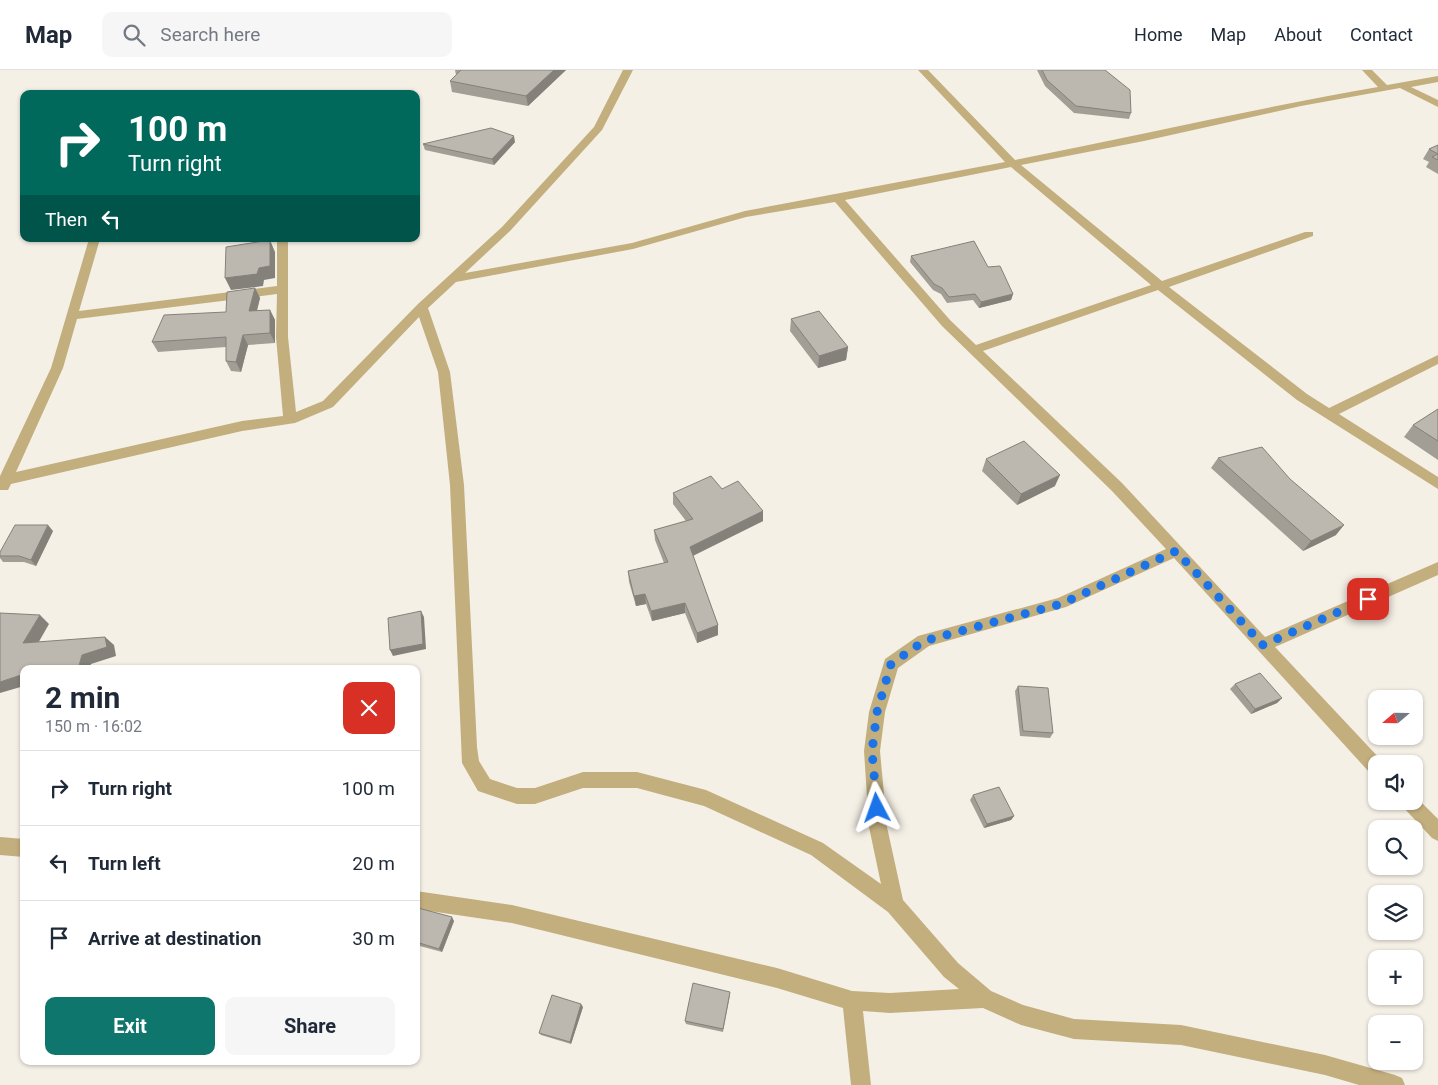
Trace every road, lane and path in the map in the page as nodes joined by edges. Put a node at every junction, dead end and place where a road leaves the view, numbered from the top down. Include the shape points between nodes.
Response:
1 (628, 70) edge
2 (923, 70) edge
3 (1367, 70) edge
4 (1438, 79) edge
5 (1402, 85) junction
6 (1385, 88) junction
7 (1438, 104) edge
8 (1012, 163) junction
9 (838, 198) junction
10 (1309, 234) dead end
11 (93, 242) edge
12 (283, 242) edge
13 (453, 279) junction
14 (1162, 287) junction
15 (283, 288) junction
16 (422, 306) junction
17 (72, 316) junction
18 (974, 350) junction
19 (1438, 359) edge
20 (1328, 414) junction
21 (290, 420) junction
22 (2, 484) edge
23 (1438, 484) edge
24 (1176, 551) junction
25 (1438, 568) edge
26 (1263, 645) junction
27 (1368, 758) edge
28 (1417, 810) edge
29 (1438, 832) edge
30 (0, 846) edge
31 (20, 848) edge
32 (420, 901) edge
33 (895, 905) junction
34 (984, 998) junction
35 (852, 1001) junction
36 (861, 1085) edge
37 (1395, 1085) edge

1 - 13 street via 598,128 506,229
2 - 8 street
3 - 6 street
4 - 5 street
5 - 6 street
5 - 7 street
6 - 8 street
8 - 9 street
8 - 14 street
9 - 13 street via 745,214 633,246
9 - 18 street via 946,323
10 - 14 street
11 - 17 street
12 - 15 street
13 - 16 street
14 - 18 street
14 - 20 street
15 - 17 street
15 - 21 street via 282,337
16 - 21 street via 328,404
16 - 33 street via 444,372 457,485 469,747 471,763 484,785 517,796 535,796 583,780 637,780 706,798 817,849
17 - 22 street via 57,368
18 - 24 street via 1117,487
19 - 20 street
20 - 23 street
21 - 22 street via 242,426
24 - 26 street
24 - 33 street via 1061,604 924,641 891,664 877,712 872,751 878,827
25 - 26 street
26 - 27 street
28 - 29 street
30 - 31 street
32 - 35 street via 512,914 777,978
33 - 34 street via 951,970
34 - 35 street via 890,1003
34 - 37 street via 1021,1015 1074,1029 1181,1035 1325,1066
35 - 36 street

